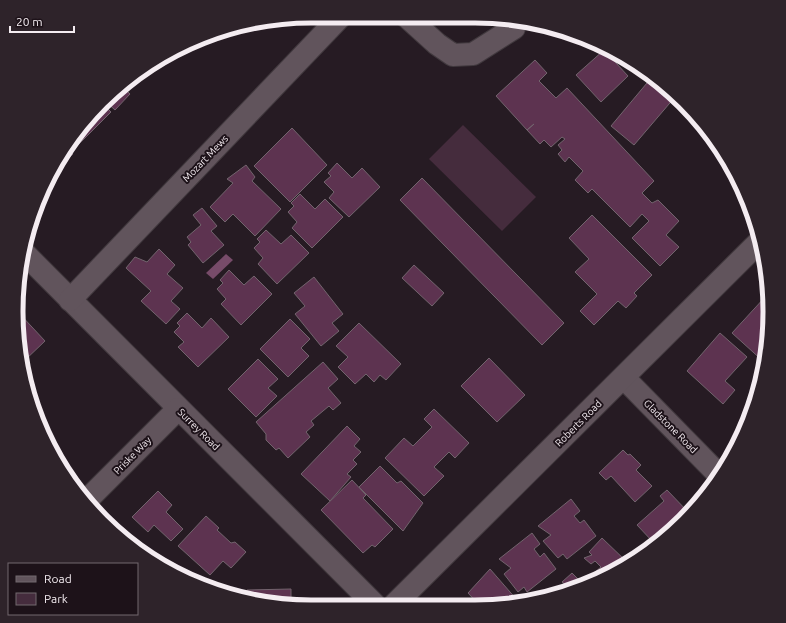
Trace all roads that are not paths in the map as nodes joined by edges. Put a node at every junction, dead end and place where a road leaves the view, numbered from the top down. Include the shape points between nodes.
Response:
1 (334, 23) edge
2 (414, 23) edge
3 (514, 28) dead end
4 (755, 246) edge
5 (28, 258) edge
6 (70, 300) junction
7 (624, 378) junction
8 (178, 408) junction
9 (715, 471) edge
10 (91, 496) edge
11 (370, 600) edge
12 (399, 600) edge

1 - 6 street, Mozart Mews
2 - 3 street via 453,55 473,54
4 - 7 street, Roberts Road
5 - 6 street, Surrey Road
6 - 8 street, Surrey Road
7 - 9 street, Gladstone Road
7 - 12 street, Roberts Road
8 - 10 street, Priske Way
8 - 11 street, Surrey Road

